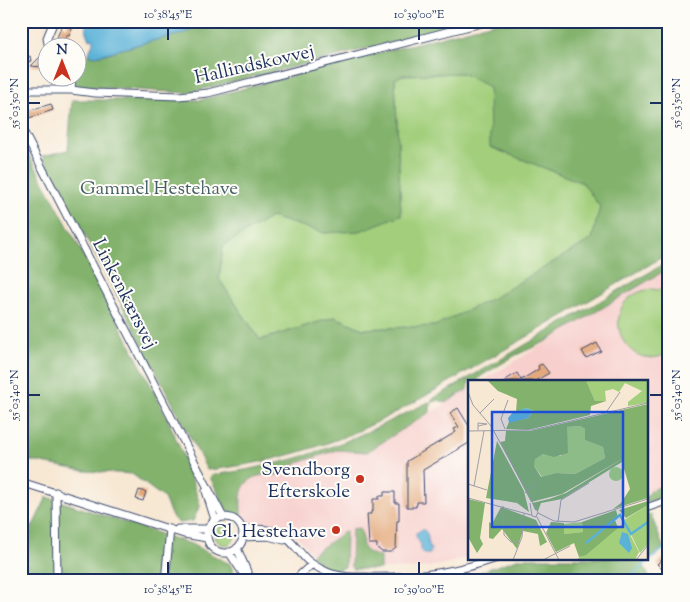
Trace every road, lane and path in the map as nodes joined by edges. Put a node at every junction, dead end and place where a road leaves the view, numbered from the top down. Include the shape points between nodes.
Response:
1 (54, 21) edge
2 (489, 21) edge
3 (47, 38) edge
4 (21, 90) edge
5 (71, 90) joint
6 (21, 127) edge
7 (200, 474) junction
8 (21, 482) edge
9 (56, 492) junction
10 (669, 500) edge
11 (648, 507) edge
12 (223, 517) junction
13 (214, 520) junction
14 (170, 529) junction
15 (207, 529) junction
16 (242, 529) junction
17 (242, 537) junction
18 (207, 538) junction
19 (293, 544) junction
20 (237, 548) junction
21 (229, 552) junction
22 (492, 560) edge
23 (312, 564) junction
24 (57, 581) edge
25 (165, 581) edge
26 (250, 581) edge
27 (297, 581) edge

1 - 3 street
2 - 5 street, Hallindskovvej via 208,93 178,96
4 - 5 street, Hallindskovvej
6 - 7 street, Linkenkærsvej
7 - 12 street, Linkenkærsvej
7 - 13 street, Linkenkærsvej
8 - 9 street
9 - 14 street
9 - 24 street
10 - 11 street
12 - 13 street
12 - 16 street via 234,520
13 - 15 street
14 - 15 street
14 - 18 street
14 - 25 street
15 - 18 street
16 - 17 street
16 - 19 street via 272,531
17 - 19 street via 268,536
17 - 20 street
18 - 21 street via 212,548
19 - 23 street
20 - 21 street
20 - 26 street
21 - 26 street
22 - 23 street via 475,566 407,577 346,577
23 - 27 street

